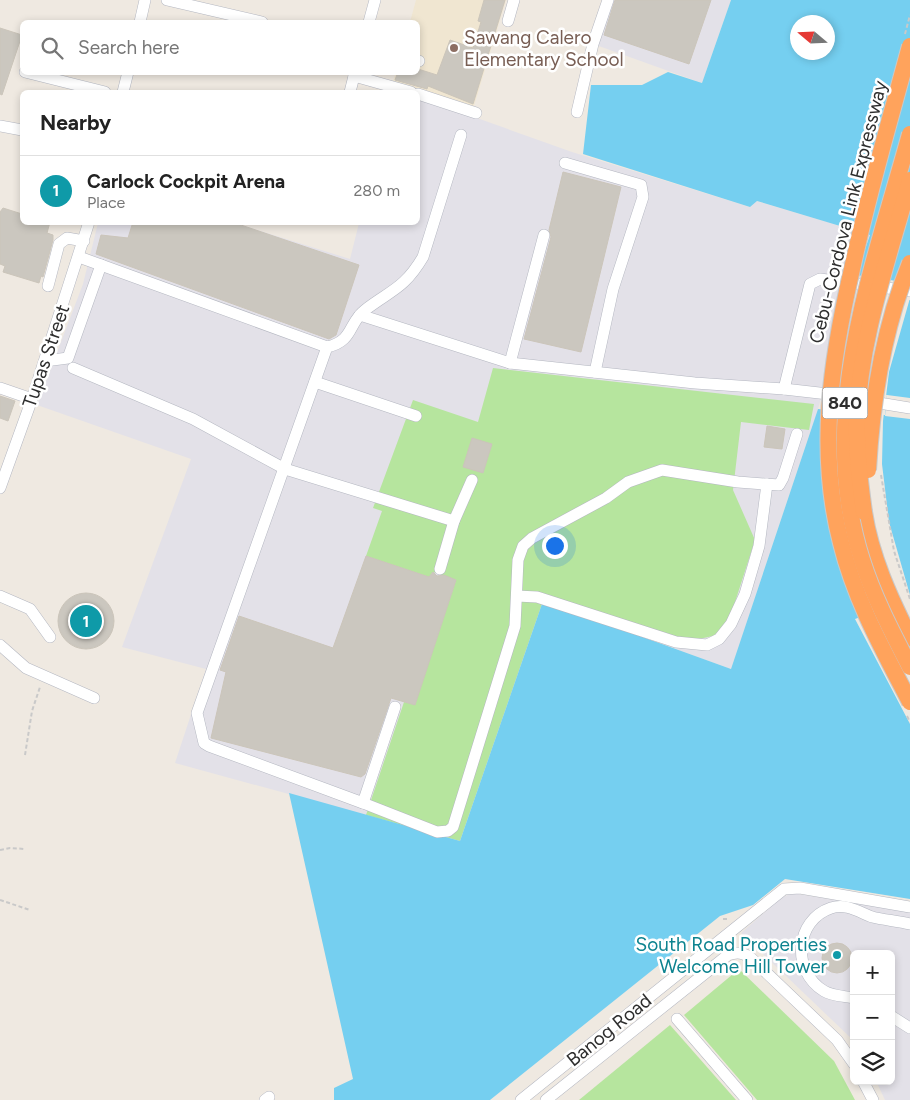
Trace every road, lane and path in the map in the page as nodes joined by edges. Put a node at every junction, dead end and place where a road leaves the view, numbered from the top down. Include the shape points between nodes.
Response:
1 (145, 0) edge
2 (167, 0) edge
3 (375, 0) edge
4 (514, 0) edge
5 (608, 0) edge
6 (140, 20) edge
7 (253, 20) edge
8 (370, 20) edge
9 (508, 21) dead end
10 (910, 46) edge
11 (34, 75) edge
12 (127, 75) edge
13 (354, 75) edge
14 (357, 75) edge
15 (97, 90) edge
16 (124, 90) edge
17 (350, 90) edge
18 (406, 90) edge
19 (420, 95) edge
20 (578, 112) dead end
21 (476, 113) dead end
22 (0, 126) edge
23 (20, 130) edge
24 (910, 134) edge
25 (461, 135) dead end
26 (566, 164) dead end
27 (910, 180) edge
28 (89, 225) edge
29 (544, 235) dead end
30 (84, 241) junction
31 (79, 257) junction
32 (910, 263) edge
33 (101, 265) junction
34 (48, 286) dead end
35 (910, 291) edge
36 (360, 315) junction
37 (328, 347) junction
38 (45, 361) junction
39 (510, 363) junction
40 (73, 368) dead end
41 (594, 372) junction
42 (315, 382) junction
43 (0, 388) edge
44 (784, 389) junction
45 (32, 399) junction
46 (910, 408) edge
47 (416, 416) dead end
48 (797, 434) dead end
49 (285, 469) junction
50 (881, 471) dead end
51 (472, 480) dead end
52 (766, 484) junction
53 (0, 488) edge
54 (865, 517) junction
55 (454, 521) junction
56 (440, 569) dead end
57 (0, 596) edge
58 (517, 596) junction
59 (910, 599) edge
60 (50, 637) dead end
61 (910, 638) edge
62 (0, 645) edge
63 (910, 667) edge
64 (45, 676) junction
65 (94, 698) dead end
66 (910, 702) edge
67 (395, 707) dead end
68 (25, 755) dead end
69 (363, 803) junction
70 (25, 849) dead end
71 (0, 850) edge
72 (0, 900) edge
73 (910, 907) edge
74 (30, 910) dead end
75 (910, 924) edge
76 (850, 997) edge
77 (677, 1019) dead end
78 (895, 1019) edge
79 (910, 1028) edge
80 (850, 1058) edge
81 (866, 1085) edge
82 (522, 1100) edge
83 (546, 1100) edge
84 (747, 1100) edge
85 (873, 1100) edge

1 - 6 street
2 - 7 street
3 - 8 street
4 - 9 street
5 - 20 street via 593,44
10 - 66 highway, Cebu-Cordova Link Expressway, bridge via 850,277 833,361 827,421 834,509 847,567 865,615
11 - 15 street
12 - 16 street
13 - 17 street
14 - 18 street
19 - 21 street
22 - 23 street
24 - 63 highway, 840, bridge via 857,330 846,391 844,438 847,489 862,559 880,608
25 - 36 street via 423,257 399,288
26 - 41 street via 641,185 643,197 612,289
27 - 54 highway, 840, bridge via 876,304 862,370 857,422 858,468
28 - 30 street, Tupas Street
29 - 39 street
30 - 31 street, Tupas Street
30 - 34 street via 67,238 59,244
31 - 33 street
31 - 38 street, Tupas Street
32 - 54 highway, bridge via 879,369 870,430
33 - 37 street
33 - 38 street via 68,358
35 - 44 street via 820,279 810,284
36 - 37 street via 346,339
36 - 39 street
37 - 42 street
38 - 45 street, Tupas Street
39 - 41 street
40 - 49 street via 193,419
41 - 44 street
42 - 47 street
42 - 49 street
43 - 45 street
44 - 46 street
45 - 53 street, Tupas Street
48 - 52 street via 779,485
49 - 55 street
49 - 69 street via 197,713 199,728 204,743 209,746
50 - 59 path, bridge via 894,551
51 - 55 street
52 - 58 street via 662,470 628,482 523,546 518,560
52 - 58 street via 759,546 745,594 731,624 719,639 707,644 676,642 537,597
54 - 61 highway, 840 via 874,555
55 - 56 street
57 - 60 street via 30,609
58 - 69 street via 509,651 453,827 437,832
62 - 64 street via 26,668
64 - 65 street
64 - 68 path via 32,711
67 - 69 street
70 - 71 path
72 - 74 path
73 - 82 street, Banog Road via 800,888 784,889
75 - 76 street via 845,907 832,907 808,924 801,940 805,968 824,991
77 - 84 street
78 - 79 street
80 - 83 street via 837,1040 752,959 735,952
81 - 85 street

